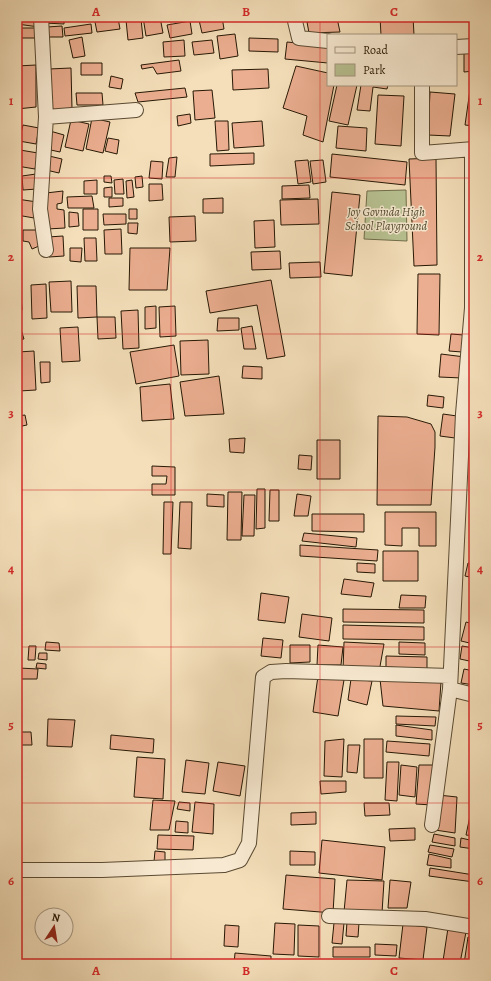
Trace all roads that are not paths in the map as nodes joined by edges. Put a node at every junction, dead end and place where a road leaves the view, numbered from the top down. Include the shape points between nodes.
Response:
1 (41, 17) edge
2 (294, 17) edge
3 (327, 41) edge
4 (474, 46) edge
5 (457, 47) edge
6 (422, 86) edge
7 (136, 110) dead end
8 (46, 117) junction
9 (473, 149) edge
10 (46, 250) dead end
11 (450, 683) junction
12 (474, 695) edge
13 (432, 825) dead end
14 (17, 870) edge
15 (329, 916) dead end
16 (474, 926) edge

1 - 8 street
2 - 3 street via 299,38
4 - 5 street
6 - 9 street via 422,153
7 - 8 street
8 - 10 street via 40,209
9 - 11 street via 472,308 463,414
11 - 12 street
11 - 13 street
11 - 14 street via 271,672 263,678 249,843 240,860 224,865 102,870
15 - 16 street via 425,919

